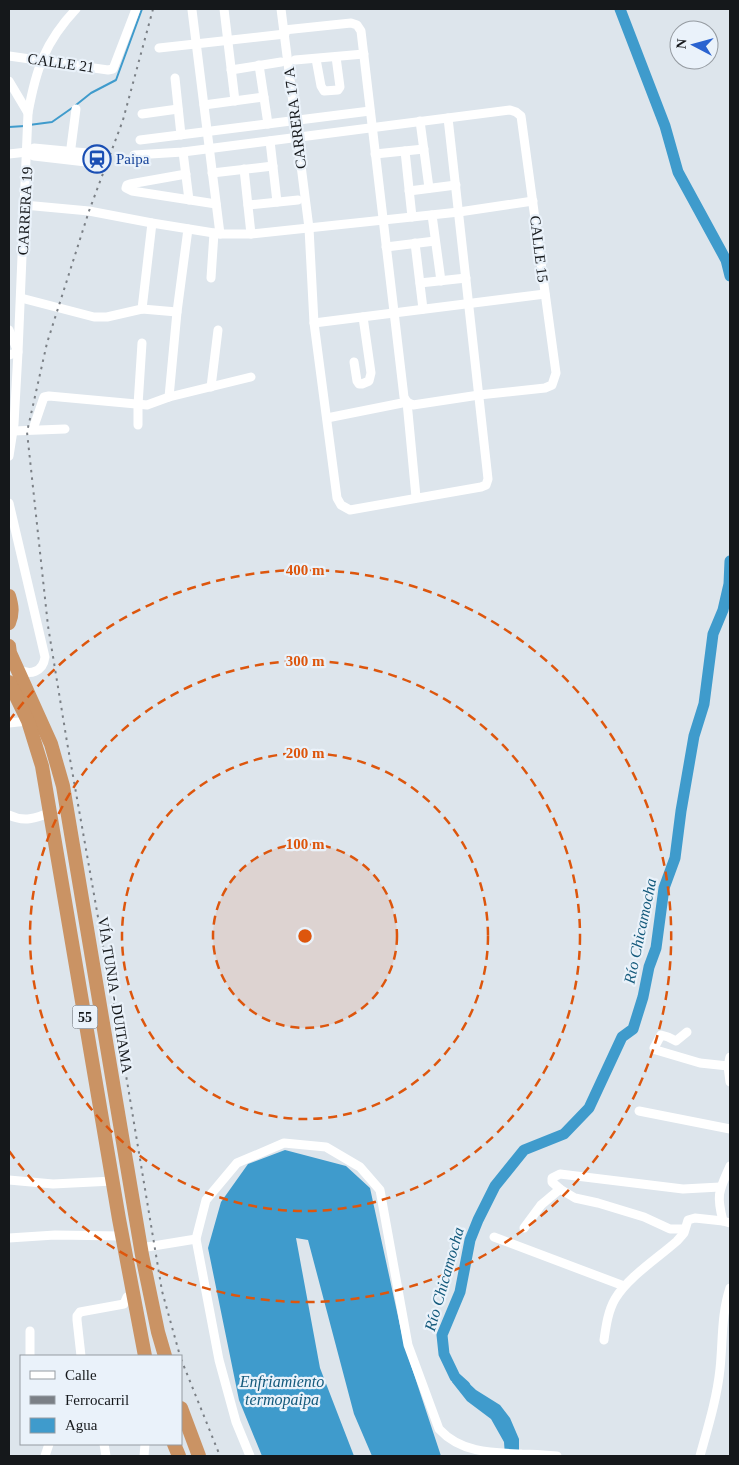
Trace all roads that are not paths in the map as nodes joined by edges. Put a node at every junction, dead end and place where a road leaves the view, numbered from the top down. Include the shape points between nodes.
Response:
1 (76, 9) edge
2 (136, 9) edge
3 (224, 9) edge
4 (281, 9) edge
5 (192, 10) edge
6 (285, 32) junction
7 (228, 41) junction
8 (196, 45) junction
9 (159, 48) dead end
10 (364, 54) junction
11 (9, 56) edge
12 (336, 57) junction
13 (316, 59) junction
14 (295, 60) dead end
15 (41, 61) junction
16 (281, 62) dead end
17 (259, 65) junction
18 (231, 70) junction
19 (174, 78) dead end
20 (9, 81) edge
21 (264, 97) junction
22 (235, 101) junction
23 (204, 105) junction
24 (76, 109) dead end
25 (178, 109) junction
26 (370, 111) junction
27 (142, 114) dead end
28 (28, 115) junction
29 (448, 118) junction
30 (296, 120) junction
31 (420, 121) junction
32 (268, 124) junction
33 (372, 128) junction
34 (207, 131) junction
35 (181, 134) junction
36 (298, 137) junction
37 (140, 140) dead end
38 (270, 141) junction
39 (209, 149) junction
40 (424, 149) junction
41 (405, 151) junction
42 (28, 152) junction
43 (183, 152) junction
44 (9, 154) edge
45 (375, 154) junction
46 (134, 155) dead end
47 (273, 166) junction
48 (244, 170) junction
49 (212, 172) junction
50 (186, 174) junction
51 (456, 185) junction
52 (429, 188) junction
53 (409, 191) junction
54 (189, 200) junction
55 (298, 200) dead end
56 (533, 201) junction
57 (278, 202) junction
58 (216, 204) junction
59 (24, 205) junction
60 (248, 205) junction
61 (459, 212) junction
62 (432, 215) junction
63 (412, 217) junction
64 (383, 220) junction
65 (152, 223) junction
66 (188, 228) junction
67 (309, 228) junction
68 (217, 233) junction
69 (250, 234) junction
70 (435, 241) junction
71 (415, 244) junction
72 (386, 247) junction
73 (211, 278) dead end
74 (466, 278) junction
75 (441, 280) junction
76 (420, 283) junction
77 (545, 294) junction
78 (21, 298) junction
79 (469, 303) junction
80 (142, 309) junction
81 (423, 309) junction
82 (177, 312) junction
83 (394, 313) junction
84 (363, 316) junction
85 (314, 323) junction
86 (9, 330) edge
87 (218, 330) dead end
88 (142, 343) dead end
89 (18, 352) junction
90 (9, 355) edge
91 (354, 362) dead end
92 (251, 377) dead end
93 (211, 386) junction
94 (479, 395) junction
95 (169, 397) junction
96 (407, 402) junction
97 (138, 405) junction
98 (12, 410) edge
99 (326, 418) junction
100 (138, 425) dead end
101 (33, 429) junction
102 (65, 429) dead end
103 (13, 431) junction
104 (9, 456) edge
105 (416, 497) junction
106 (9, 503) edge
107 (9, 596) edge
108 (9, 623) edge
109 (9, 646) edge
110 (18, 669) junction
111 (9, 682) edge
112 (28, 721) junction
113 (9, 724) edge
114 (50, 812) junction
115 (9, 815) edge
116 (687, 1032) dead end
117 (729, 1061) edge
118 (730, 1082) edge
119 (639, 1111) dead end
120 (730, 1129) edge
121 (730, 1166) edge
122 (728, 1177) edge
123 (9, 1180) edge
124 (113, 1181) junction
125 (720, 1187) junction
126 (560, 1189) junction
127 (727, 1222) edge
128 (524, 1228) dead end
129 (684, 1229) junction
130 (122, 1236) junction
131 (494, 1237) dead end
132 (9, 1238) edge
133 (196, 1239) junction
134 (141, 1248) junction
135 (624, 1286) junction
136 (730, 1288) edge
137 (133, 1295) junction
138 (726, 1324) edge
139 (30, 1331) dead end
140 (604, 1340) dead end
141 (30, 1355) edge
142 (81, 1355) edge
143 (145, 1355) edge
144 (165, 1355) edge
145 (182, 1411) edge
146 (199, 1456) edge
147 (250, 1456) edge
148 (558, 1456) edge
149 (700, 1456) edge

1 - 15 street, CARRERA 19 via 58,28
2 - 15 street, CALLE 21 via 113,69
3 - 7 street
4 - 6 street, CARRERA 17 A
5 - 8 street
6 - 7 street
6 - 10 street via 354,24 361,31
6 - 30 street, CARRERA 17 A
7 - 8 street
7 - 18 street
8 - 9 street
8 - 23 street
10 - 12 street
10 - 26 street
11 - 15 street, CALLE 21
12 - 13 street
12 - 13 street via 340,87 327,92 321,86
13 - 14 street
15 - 28 street, CARRERA 19
16 - 17 street
17 - 18 street
17 - 21 street
18 - 22 street
19 - 25 street
20 - 28 street
21 - 22 street
21 - 32 street
22 - 23 street
23 - 34 street
24 - 42 street via 70,155 34,148
25 - 27 street
25 - 35 street
26 - 30 street
26 - 33 street
28 - 42 street, CARRERA 19
29 - 31 street
29 - 51 street
29 - 56 street, CALLE 15 via 510,110 519,114
30 - 32 street
30 - 36 street, CARRERA 17 A
31 - 33 street
31 - 40 street
32 - 34 street
33 - 36 street
33 - 45 street
34 - 35 street
34 - 39 street
35 - 37 street
36 - 38 street
36 - 67 street, CARRERA 17 A
38 - 39 street
38 - 47 street
39 - 43 street
39 - 49 street
40 - 41 street
40 - 52 street
41 - 45 street
41 - 53 street
42 - 44 street
42 - 59 street, CARRERA 19
43 - 46 street
43 - 50 street
45 - 64 street
47 - 48 street
47 - 57 street
48 - 49 street
48 - 60 street
49 - 58 street
50 - 54 street
50 - 54 street via 130,184 126,188
51 - 52 street
51 - 61 street
52 - 53 street
53 - 63 street
54 - 58 street
55 - 57 street
56 - 61 street
56 - 77 street, CALLE 15
57 - 60 street
58 - 68 street
59 - 65 street via 89,211
59 - 78 street, CARRERA 19
60 - 69 street
61 - 62 street
61 - 74 street
62 - 63 street
62 - 70 street
63 - 64 street
64 - 67 street
64 - 72 street
65 - 66 street
65 - 80 street
66 - 68 street
66 - 82 street
67 - 69 street
67 - 85 street, CARRERA 17 A
68 - 69 street
68 - 73 street
70 - 71 street
70 - 75 street
71 - 72 street
71 - 76 street
72 - 83 street
74 - 75 street
74 - 79 street
75 - 76 street
76 - 81 street
77 - 79 street
77 - 94 street, CALLE 15 via 556,373 552,385
78 - 80 street via 94,316 107,317
78 - 89 street, CARRERA 19
79 - 81 street
79 - 94 street
80 - 82 street
81 - 83 street
82 - 95 street
83 - 84 street
83 - 96 street
84 - 85 street
84 - 91 street via 371,372 367,383 359,384 357,381
85 - 99 street, CARRERA 17 A
86 - 89 street
87 - 93 street
88 - 97 street
89 - 90 street
89 - 98 street, CARRERA 19
92 - 93 street
93 - 95 street
94 - 96 street via 413,405
94 - 105 street via 486,485
95 - 97 street
96 - 99 street
96 - 105 street
97 - 100 street
97 - 101 street via 44,396
98 - 103 street, CARRERA 19
99 - 105 street, CARRERA 17 A via 337,498 341,505 350,510
101 - 102 street
101 - 103 street
103 - 104 street, CARRERA 19
106 - 110 street via 45,657 42,666 34,672
107 - 108 highway via 12,613
109 - 110 highway, VÍA TUNJA - DUITAMA / 55
110 - 134 highway, VÍA TUNJA - DUITAMA / 55 via 51,744 64,786
111 - 112 highway, 55
112 - 113 street
112 - 114 highway, 55 via 42,766
114 - 115 street via 29,819
114 - 124 highway, 55
116 - 117 street via 676,1041 661,1035 654,1048 700,1063
117 - 118 street
119 - 120 street
121 - 122 street
122 - 125 street
123 - 124 street via 52,1184
124 - 130 highway, 55
125 - 126 street via 683,1189 560,1174 552,1178
125 - 127 street via 718,1197
126 - 128 street via 540,1205
126 - 129 street via 574,1198 644,1217 670,1229
127 - 129 street via 691,1218
129 - 135 street via 677,1241
130 - 132 street
130 - 137 highway, 55
131 - 135 street
133 - 134 street
133 - 147 street via 218,1360 236,1422
133 - 148 street via 206,1200 236,1162 284,1144 326,1147 360,1167 380,1190 408,1345 439,1430 460,1445 479,1451
134 - 144 highway, VÍA TUNJA - DUITAMA / 55
135 - 140 street via 614,1299
136 - 138 street via 725,1303
137 - 142 street via 127,1297 124,1304 78,1314
137 - 143 highway, 55
138 - 149 street via 714,1405
139 - 141 street
145 - 146 highway

